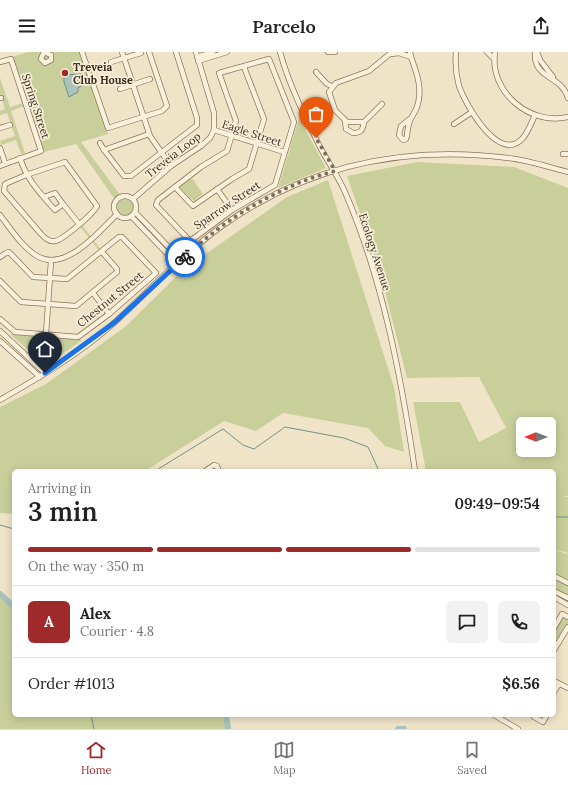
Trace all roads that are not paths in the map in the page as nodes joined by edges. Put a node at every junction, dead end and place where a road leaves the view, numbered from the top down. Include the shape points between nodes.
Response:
1 (82, 52) edge
2 (122, 52) edge
3 (149, 52) edge
4 (176, 52) edge
5 (213, 52) edge
6 (227, 52) edge
7 (280, 52) edge
8 (328, 52) edge
9 (335, 52) edge
10 (410, 52) edge
11 (456, 52) edge
12 (488, 52) edge
13 (495, 52) edge
14 (536, 52) edge
15 (141, 53) edge
16 (391, 53) edge
17 (197, 57) edge
18 (124, 58) junction
19 (411, 58) junction
20 (494, 59) junction
21 (0, 62) edge
22 (111, 62) dead end
23 (244, 67) junction
24 (316, 72) dead end
25 (150, 79) dead end
26 (133, 85) junction
27 (332, 86) junction
28 (120, 89) dead end
29 (568, 98) edge
30 (382, 104) dead end
31 (472, 112) junction
32 (535, 115) junction
33 (143, 117) junction
34 (568, 117) edge
35 (411, 118) dead end
36 (345, 120) junction
37 (364, 122) junction
38 (454, 124) dead end
39 (10, 125) dead end
40 (0, 128) edge
41 (214, 130) junction
42 (149, 134) junction
43 (232, 136) junction
44 (100, 143) dead end
45 (257, 144) junction
46 (0, 148) edge
47 (104, 150) junction
48 (161, 151) junction
49 (284, 152) junction
50 (20, 158) junction
51 (5, 163) junction
52 (0, 166) edge
53 (171, 166) junction
54 (335, 171) junction
55 (568, 172) edge
56 (26, 175) junction
57 (175, 187) junction
58 (217, 189) junction
59 (44, 197) junction
60 (133, 198) junction
61 (63, 204) junction
62 (232, 210) junction
63 (117, 214) junction
64 (133, 214) junction
65 (0, 215) edge
66 (79, 224) junction
67 (102, 252) junction
68 (0, 258) edge
69 (51, 261) junction
70 (179, 262) junction
71 (50, 278) junction
72 (0, 281) edge
73 (93, 293) junction
74 (48, 305) junction
75 (109, 314) junction
76 (0, 319) edge
77 (0, 331) edge
78 (46, 334) junction
79 (0, 341) edge
80 (45, 373) junction
81 (40, 377) junction
82 (0, 400) edge
83 (208, 469) edge
84 (218, 469) edge
85 (415, 469) edge
86 (556, 577) edge
87 (568, 583) edge
88 (556, 592) edge
89 (556, 598) edge
90 (568, 598) edge
91 (568, 605) edge
92 (568, 617) edge
93 (556, 624) edge
94 (568, 627) edge
95 (556, 647) edge
96 (556, 682) edge
97 (568, 688) edge
98 (497, 717) edge
99 (534, 717) edge
100 (546, 717) edge
101 (518, 729) edge

1 - 33 street via 108,128
2 - 18 street
3 - 33 street via 167,106 165,110
4 - 48 street via 197,123 195,128
5 - 17 street
6 - 17 street
7 - 54 street, Ecology Avenue via 285,71 311,128
8 - 9 street
10 - 19 street
11 - 31 street via 459,85
12 - 20 street
13 - 20 street
14 - 29 street via 554,79 564,88
15 - 18 street
16 - 19 street
16 - 27 street via 369,71
17 - 41 street, Treveia Loop via 214,113
18 - 22 street
18 - 26 street
19 - 35 street via 420,89 417,106
20 - 32 street via 503,88 518,106
21 - 50 street, Spring Street via 11,59 40,151
23 - 43 street, Sparrow Street via 219,74 236,121
23 - 45 street via 264,119
23 - 49 street, Sparrow Street via 269,59 294,122
24 - 27 street
25 - 26 street
26 - 28 street
26 - 33 street
27 - 36 street via 330,98 335,110
30 - 37 street
31 - 32 street via 483,128 496,140 508,144 521,140
31 - 38 street
32 - 34 street via 555,120
33 - 42 street
36 - 37 street via 354,123
36 - 37 street via 346,129 353,133 360,132
39 - 40 street
41 - 43 street, Eagle Street
41 - 53 street, Treveia Loop via 201,146
42 - 47 street
42 - 48 street
43 - 45 street, Eagle Street
43 - 57 street, Sparrow Street via 227,151
44 - 47 street
45 - 49 street, Eagle Street
45 - 58 street via 249,169
46 - 51 street
47 - 48 street via 127,177
48 - 53 street
49 - 62 street, Sparrow Street via 274,185
50 - 51 street, Spring Street
50 - 56 street
51 - 52 street, Spring Street
53 - 60 street, Treveia Loop
54 - 55 street via 372,160 453,153 510,158
54 - 70 street via 294,185 250,208 222,226
54 - 85 street, Ecology Avenue via 377,282 403,394
56 - 59 street
56 - 66 street via 65,162 97,206
56 - 66 street via 5,184 4,191 44,237 54,242 62,239
57 - 58 street via 193,206
57 - 62 street, Sparrow Street via 158,200 156,205 190,241
58 - 62 street
59 - 61 street via 55,193
59 - 61 street via 55,210
60 - 63 street via 118,198 114,208
60 - 64 street via 136,205
61 - 66 street
63 - 64 street via 124,218
63 - 69 street via 73,254 64,259
64 - 70 street
65 - 69 street via 28,249 36,256
67 - 71 street, Chestnut Street via 67,279
67 - 73 street via 117,272
67 - 75 street, Chestnut Street via 122,237 156,273
68 - 71 street, Chestnut Street via 9,252 33,277
69 - 71 street
70 - 80 street via 115,322
71 - 74 street
72 - 74 street via 21,302
73 - 74 street via 76,306
73 - 75 street
74 - 78 street
75 - 78 street, Chestnut Street via 78,337
76 - 78 street, Chestnut Street via 15,332
77 - 80 street
79 - 81 street
80 - 81 street
81 - 82 street
83 - 84 street via 214,465
86 - 87 street
88 - 90 street
89 - 91 street
92 - 93 street via 562,614
94 - 95 street
96 - 97 street
98 - 101 street
99 - 100 street via 543,722

